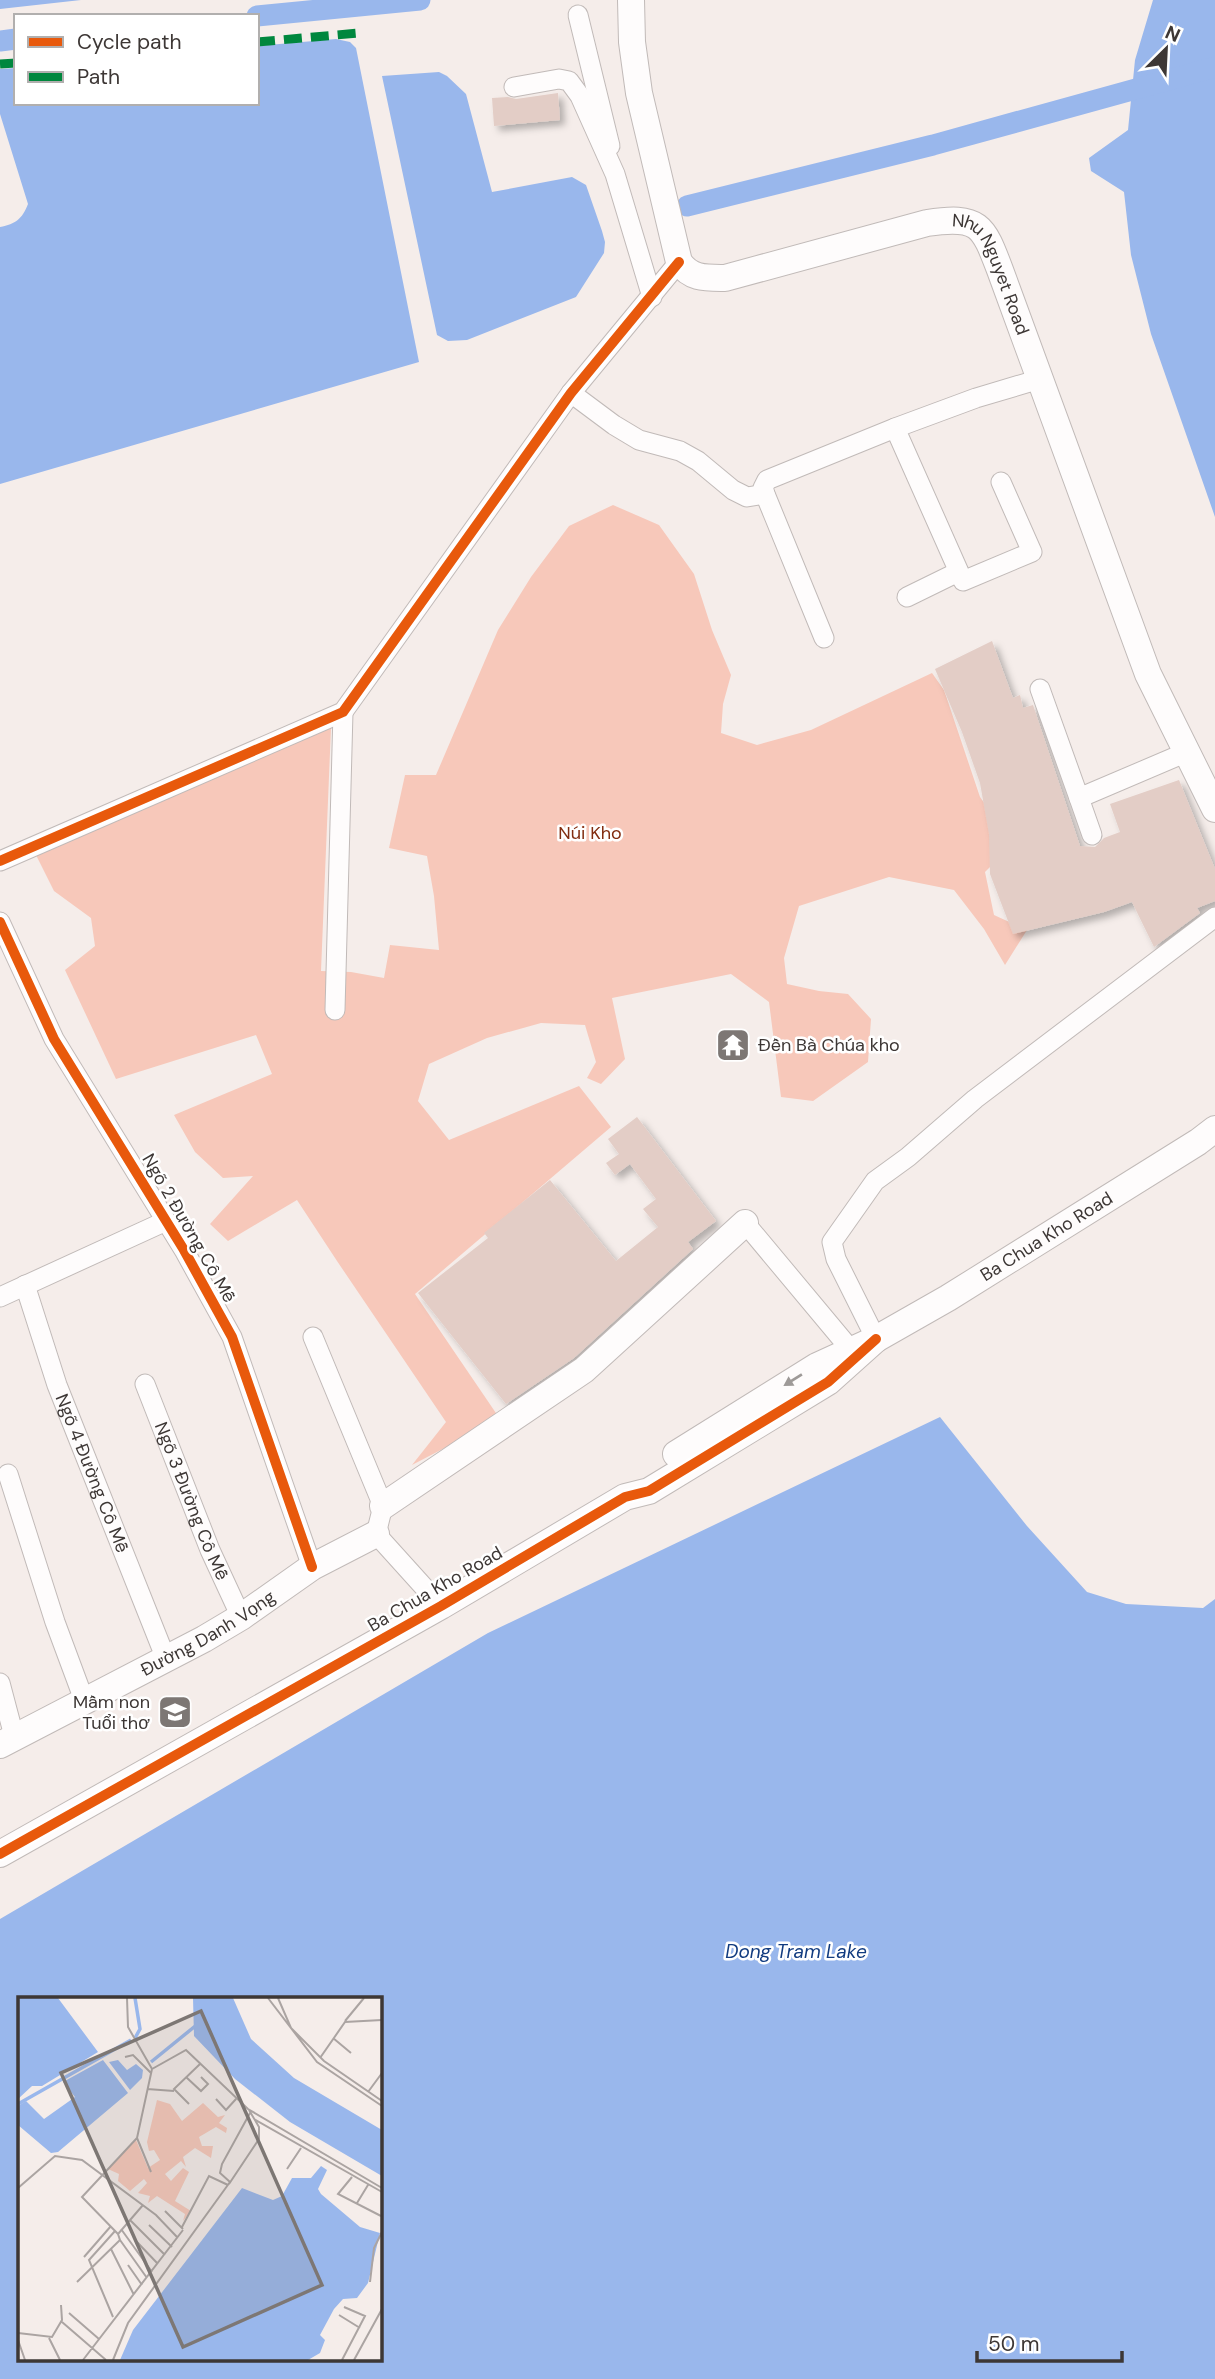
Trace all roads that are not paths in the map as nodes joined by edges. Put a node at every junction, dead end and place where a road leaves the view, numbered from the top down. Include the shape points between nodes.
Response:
1 (631, 0) edge
2 (578, 15) dead end
3 (514, 87) dead end
4 (615, 174) junction
5 (678, 262) junction
6 (652, 297) junction
7 (1040, 379) junction
8 (571, 393) junction
9 (895, 428) junction
10 (1001, 482) dead end
11 (765, 494) junction
12 (958, 572) junction
13 (907, 597) dead end
14 (824, 638) dead end
15 (1040, 689) dead end
16 (343, 712) junction
17 (1187, 752) junction
18 (1079, 798) junction
19 (1215, 808) edge
20 (1092, 835) dead end
21 (0, 861) edge
22 (1215, 917) edge
23 (0, 922) edge
24 (335, 1010) dead end
25 (1215, 1129) edge
26 (166, 1221) junction
27 (745, 1223) joint
28 (25, 1286) junction
29 (0, 1297) edge
30 (313, 1337) dead end
31 (876, 1339) junction
32 (851, 1350) junction
33 (145, 1384) dead end
34 (8, 1474) dead end
35 (625, 1497) junction
36 (383, 1506) junction
37 (376, 1534) junction
38 (312, 1567) junction
39 (441, 1606) junction
40 (241, 1617) junction
41 (166, 1659) junction
42 (0, 1683) edge
43 (85, 1700) junction
44 (7, 1741) edge
45 (0, 1854) edge

1 - 5 street via 639,93
2 - 4 street
3 - 4 street via 569,81
4 - 6 street
5 - 6 street
5 - 7 street, Nhu Nguyet Road via 694,275 725,278 928,223 975,224 989,242
6 - 8 street
7 - 9 street
7 - 17 street, Nhu Nguyet Road via 1148,674
8 - 11 street via 639,440 698,461 733,490 747,497
8 - 16 street
9 - 11 street via 767,480
9 - 12 street
10 - 12 street via 1032,552 962,582
11 - 14 street
12 - 13 street
15 - 18 street
16 - 21 street
16 - 24 street
17 - 18 street
17 - 19 street, Nhu Nguyet Road
18 - 20 street
22 - 31 street via 975,1099 876,1181 832,1242
23 - 26 street, Ngõ 2 Đường Cô Mễ via 54,1039
25 - 31 street, Ba Chua Kho Road
26 - 28 street
26 - 38 street, Ngõ 2 Đường Cô Mễ via 232,1337
27 - 32 street
27 - 36 street via 584,1370
28 - 29 street
28 - 41 street, Ngõ 4 Đường Cô Mễ via 57,1385
30 - 36 street
31 - 32 street, Ba Chua Kho Road
31 - 35 street, Ba Chua Kho Road via 828,1382 649,1491
32 -> 35 street, Ba Chua Kho Road via 817,1366 635,1480
33 - 40 street, Ngõ 3 Đường Cô Mễ
34 - 43 street
35 - 39 street, Ba Chua Kho Road
36 - 37 street
37 - 38 street, Đường Danh Vọng
37 - 39 street
38 - 40 street, Đường Danh Vọng
39 - 45 street, Ba Chua Kho Road
40 - 41 street, Đường Danh Vọng
41 - 43 street, Đường Danh Vọng
42 - 44 street
43 - 44 street, Đường Danh Vọng

